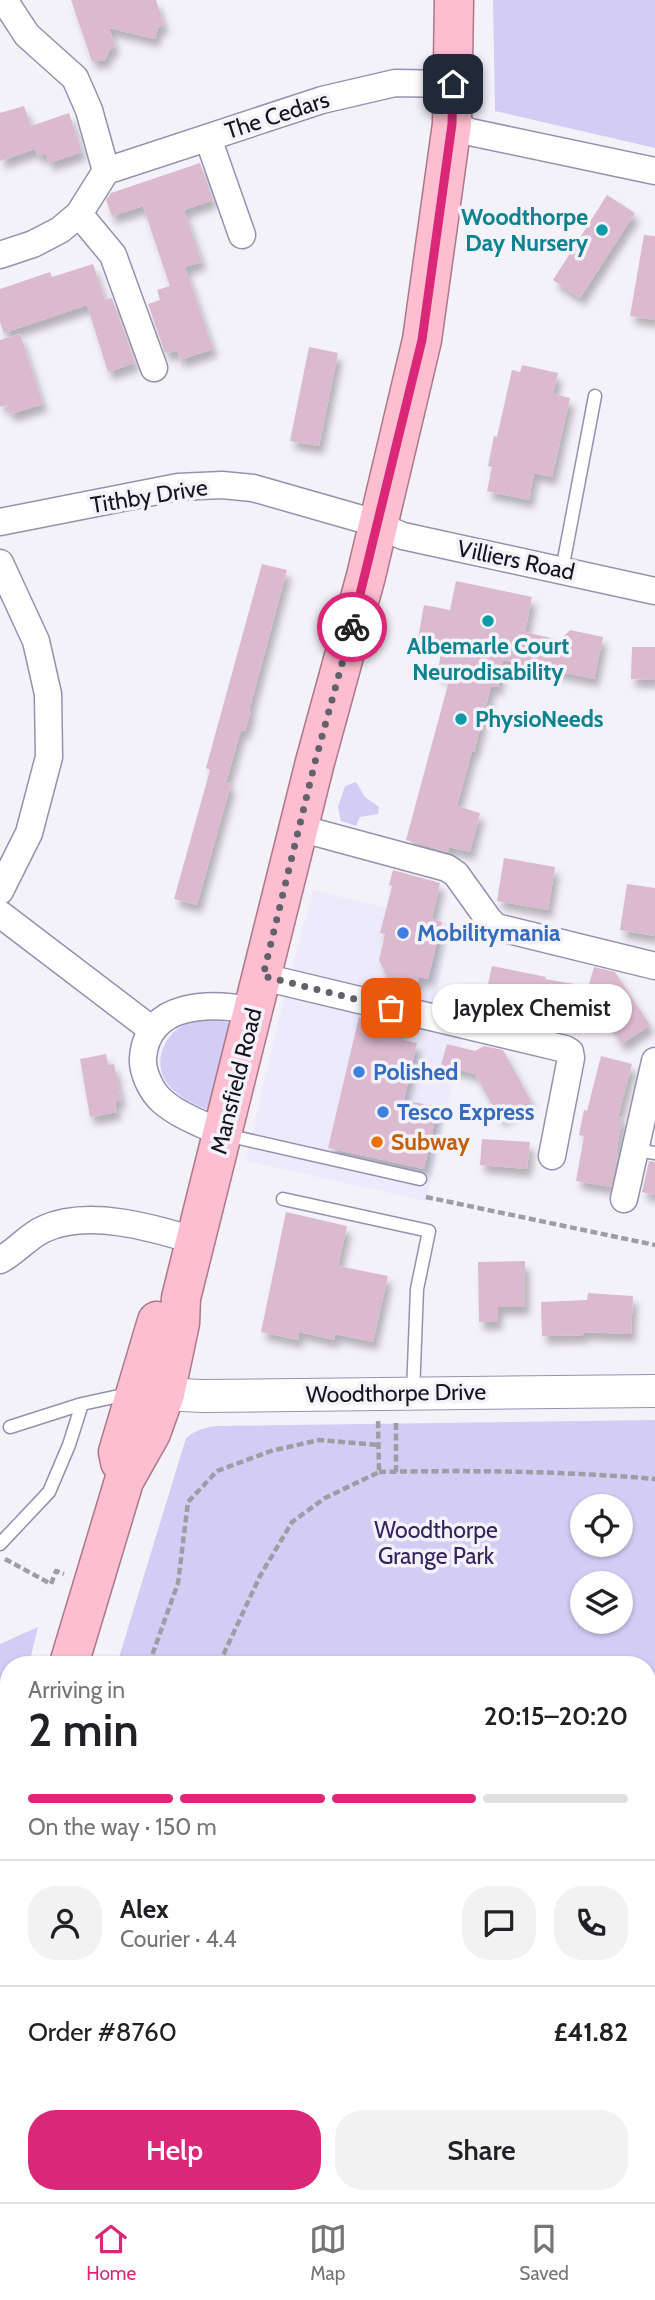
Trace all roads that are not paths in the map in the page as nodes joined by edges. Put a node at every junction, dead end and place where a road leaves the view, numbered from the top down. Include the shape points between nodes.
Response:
1 (4, 0) edge
2 (454, 0) edge
3 (453, 84) junction
4 (452, 124) junction
5 (208, 138) junction
6 (106, 171) junction
7 (655, 171) edge
8 (79, 214) junction
9 (242, 235) dead end
10 (0, 255) edge
11 (154, 368) dead end
12 (595, 396) dead end
13 (0, 522) edge
14 (378, 526) junction
15 (0, 563) edge
16 (562, 570) junction
17 (655, 591) edge
18 (299, 828) junction
19 (0, 891) edge
20 (0, 914) edge
21 (655, 966) edge
22 (259, 994) junction
23 (152, 1028) junction
24 (654, 1066) edge
25 (223, 1134) junction
26 (646, 1152) edge
27 (552, 1156) dead end
28 (420, 1179) dead end
29 (284, 1199) dead end
30 (624, 1199) dead end
31 (196, 1241) junction
32 (0, 1260) edge
33 (655, 1391) edge
34 (151, 1393) junction
35 (395, 1393) junction
36 (82, 1404) junction
37 (10, 1427) dead end
38 (0, 1544) edge
39 (71, 1656) edge

1 - 6 street via 27,35 75,78
2 - 3 highway, Mansfield Road
3 - 4 highway, Mansfield Road
3 - 5 street, The Cedars via 395,83 322,100
4 - 7 street via 470,132
4 - 14 highway, Mansfield Road via 422,340
5 - 6 street, The Cedars
5 - 9 street
6 - 8 street
8 - 10 street via 60,230
8 - 11 street via 113,255
12 - 16 lane
13 - 14 street, Tithby Drive via 178,487 222,485 253,488
14 - 16 street, Villiers Road via 403,536
14 - 18 highway, Mansfield Road
15 - 19 street via 36,641 48,694 49,757 29,833
16 - 17 street, Villiers Road
18 - 21 street via 447,868 496,927
18 - 22 highway, Mansfield Road
20 - 23 street
22 - 23 street via 233,1006 179,1010
22 - 25 highway, Mansfield Road
22 - 27 street via 565,1049 571,1058
23 - 25 street via 142,1065 150,1086 180,1114
24 - 26 street
25 - 28 lane
25 - 31 highway, Mansfield Road
26 - 30 street
29 - 35 lane via 429,1231
31 - 32 street via 110,1221 61,1222 40,1230
31 - 34 highway, Mansfield Road via 181,1298 180,1323
33 - 35 street, Woodthorpe Drive
34 - 35 street, Woodthorpe Drive
34 - 36 lane
34 - 39 highway, Mansfield Road via 151,1433 124,1480
36 - 37 lane
36 - 38 lane via 50,1492

